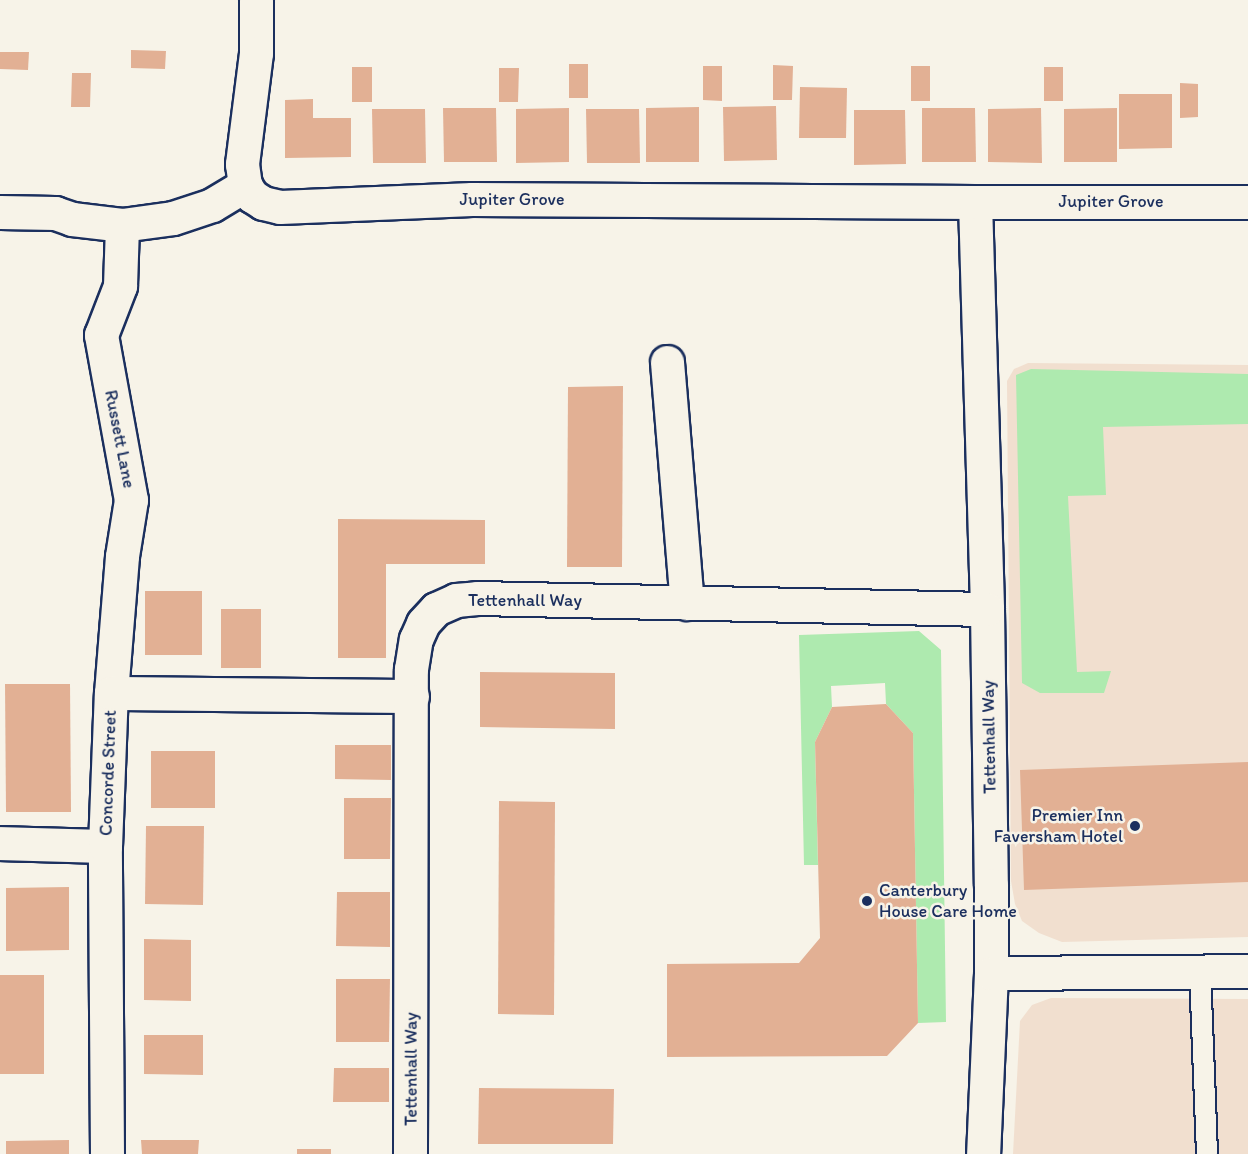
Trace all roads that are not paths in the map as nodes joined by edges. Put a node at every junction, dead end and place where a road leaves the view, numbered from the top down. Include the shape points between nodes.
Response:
1 (256, 0) edge
2 (244, 185) junction
3 (975, 202) junction
4 (1248, 202) edge
5 (0, 212) edge
6 (122, 225) junction
7 (667, 362) dead end
8 (687, 603) junction
9 (987, 609) junction
10 (111, 693) junction
11 (412, 696) junction
12 (0, 843) edge
13 (105, 846) junction
14 (1248, 970) edge
15 (1200, 971) junction
16 (991, 973) junction
17 (107, 1154) edge
18 (410, 1154) edge
19 (983, 1154) edge
20 (1207, 1154) edge

1 - 2 street via 256,53 242,164
2 - 3 street, Jupiter Grove via 263,203 280,207 472,199
2 - 6 street via 212,205 173,218
3 - 4 street, Jupiter Grove
3 - 9 street, Tettenhall Way
5 - 6 street via 55,213
6 - 10 street, Russett Lane via 120,286 101,335 131,500 122,556
7 - 8 street
8 - 9 street, Tettenhall Way
8 - 11 street, Tettenhall Way via 456,600 436,609 423,623 411,669
9 - 16 street, Tettenhall Way
10 - 11 street, Concorde Street
10 - 13 street, Concorde Street
11 - 18 street, Tettenhall Way
12 - 13 street
13 - 17 street, Concorde Street
14 - 15 street
15 - 16 street
15 - 20 lane
16 - 19 street, Tettenhall Way

